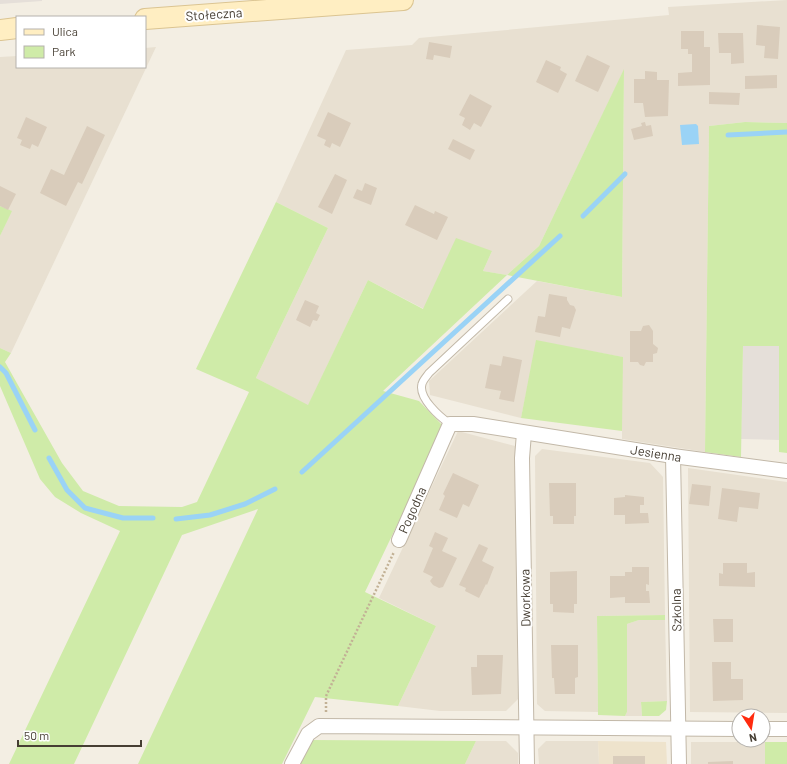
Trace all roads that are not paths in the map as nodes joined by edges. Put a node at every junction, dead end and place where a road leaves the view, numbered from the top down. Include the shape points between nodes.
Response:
1 (403, 0) edge
2 (146, 19) edge
3 (16, 28) edge
4 (0, 30) edge
5 (508, 299) dead end
6 (450, 424) junction
7 (524, 433) junction
8 (673, 456) junction
9 (787, 471) edge
10 (399, 540) road end
11 (527, 728) junction
12 (679, 729) junction
13 (731, 729) edge
14 (771, 729) edge
15 (787, 729) edge
16 (292, 764) edge
17 (527, 764) edge
18 (679, 764) edge

1 - 2 main road, Stołeczna
3 - 4 main road
5 - 6 lane via 429,373 422,385 424,396 434,410
6 - 7 street, Jesienna via 474,424
6 - 10 street, Pogodna
7 - 8 street, Jesienna
7 - 11 street, Dworkowa via 522,458
8 - 9 street, Jesienna
8 - 12 street, Szkolna
11 - 12 street
11 - 16 street via 319,726 304,740
11 - 17 street, Dworkowa
12 - 13 street
12 - 18 street, Szkolna
14 - 15 street

